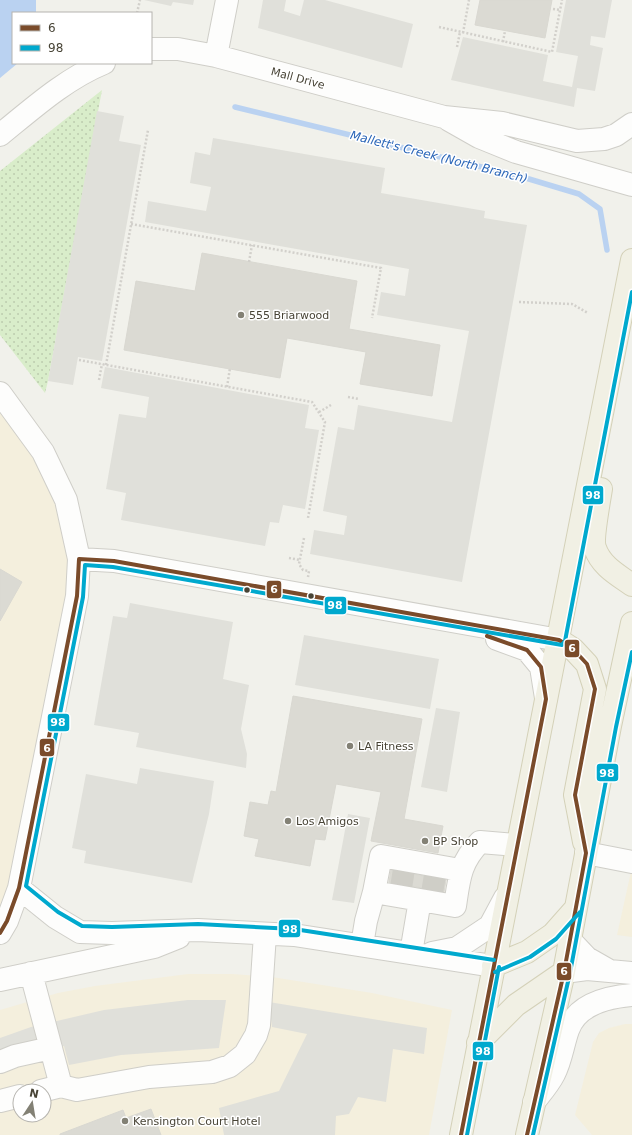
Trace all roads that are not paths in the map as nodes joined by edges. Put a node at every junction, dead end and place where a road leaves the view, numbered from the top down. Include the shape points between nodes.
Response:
1 (227, 0) edge
2 (152, 50) edge
3 (216, 56) junction
4 (102, 64) edge
5 (444, 118) junction
6 (632, 124) edge
7 (0, 135) edge
8 (632, 185) edge
9 (632, 260) edge
10 (628, 295) edge
11 (608, 381) junction
12 (0, 393) edge
13 (79, 559) junction
14 (632, 585) edge
15 (445, 620) junction
16 (632, 623) edge
17 (559, 640) junction
18 (546, 699) junction
19 (517, 845) junction
20 (586, 853) junction
21 (632, 862) edge
22 (460, 870) junction
23 (418, 883) junction
24 (20, 888) junction
25 (508, 891) junction
26 (374, 892) junction
27 (576, 908) junction
28 (198, 930) junction
29 (0, 933) edge
30 (265, 934) junction
31 (570, 940) junction
32 (362, 945) junction
33 (417, 954) junction
34 (493, 966) junction
35 (608, 970) junction
36 (564, 972) junction
37 (31, 973) junction
38 (632, 973) edge
39 (0, 980) edge
40 (632, 995) edge
41 (478, 1043) junction
42 (51, 1048) junction
43 (0, 1062) edge
44 (61, 1086) junction
45 (52, 1088) edge
46 (12, 1098) edge
47 (0, 1101) edge
48 (534, 1102) junction
49 (461, 1135) edge
50 (527, 1135) edge

1 - 3 street
2 - 3 street, Mall Drive via 178,49
3 - 5 street, Mall Drive
4 - 7 street via 49,96
5 - 6 street, Mall Drive via 502,123 577,141 604,139 616,135
5 - 8 street, Mall Drive via 479,137 516,152
9 - 10 main road
10 - 11 main road
11 - 14 main road via 607,448 595,547 603,562
11 - 17 main road
12 - 13 street via 35,440 66,500
13 - 15 street via 114,561
13 - 24 street via 77,596
15 - 17 street
15 - 18 street via 527,650 540,667
16 - 20 main road
17 - 18 main road
17 - 20 main road via 573,649 587,664 595,689 575,795
18 - 19 main road
19 - 22 street via 480,842 470,852
19 - 25 main road
20 - 21 street
20 - 27 main road
22 - 23 street
22 - 23 street via 455,906
23 - 26 street
23 - 26 street via 381,856
23 - 33 street
24 - 28 street via 55,917 80,932
24 - 29 street
25 - 33 street via 490,926 457,948
25 - 34 main road
26 - 32 street
27 - 31 main road
27 - 34 main road via 553,934 527,952
28 - 30 street
28 - 37 street via 154,947
30 - 32 street via 294,935
30 - 44 street via 259,1026 245,1054 230,1066 212,1072 149,1077 77,1090
31 - 35 street via 587,958
31 - 36 main road
32 - 33 street
33 - 34 street
34 - 41 main road
35 - 36 street
35 - 38 street
36 - 41 main road via 516,1005
36 - 48 main road
37 - 39 street
37 - 42 street
40 - 48 street via 591,1004 581,1012 569,1028 555,1073
41 - 49 main road
42 - 43 street
42 - 44 street
44 - 45 street
46 - 47 street
48 - 50 main road

